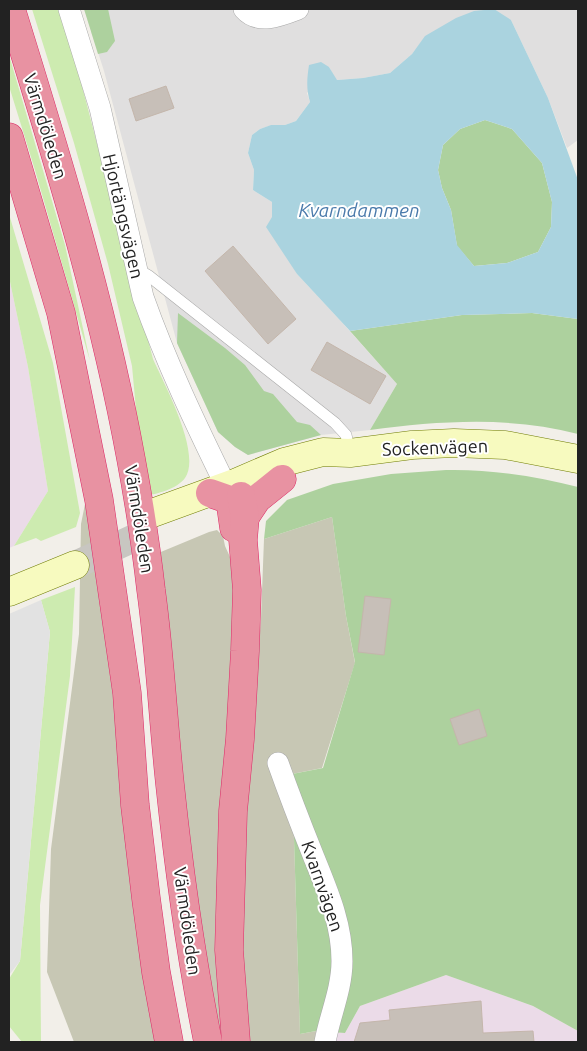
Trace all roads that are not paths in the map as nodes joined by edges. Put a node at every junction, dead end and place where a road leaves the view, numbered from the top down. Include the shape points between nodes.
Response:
1 (11, 9) edge
2 (69, 9) edge
3 (244, 9) edge
4 (298, 9) edge
5 (9, 137) edge
6 (9, 167) edge
7 (25, 189) junction
8 (136, 268) junction
9 (350, 453) junction
10 (578, 458) edge
11 (282, 479) joint
12 (231, 496) junction
13 (150, 522) tunnel mouth
14 (9, 573) edge
15 (9, 592) edge
16 (278, 763) dead end
17 (170, 1042) edge
18 (208, 1042) edge
19 (236, 1042) edge
20 (325, 1042) edge

1 - 18 highway, Värmdöleden via 93,284 131,460 152,591 176,842
2 - 8 street, Hjortängsvägen via 100,108
3 - 4 street via 249,15 264,19
5 - 7 highway
6 - 7 highway
7 - 17 highway via 61,313 99,500 127,693 146,898
8 - 9 lane via 334,423 346,435
8 - 12 street, Hjortängsvägen via 152,323
9 - 10 street, Sockenvägen via 454,443 504,445
9 - 11 street, Sockenvägen
9 - 12 street, Sockenvägen via 323,452 284,462
11 - 12 highway via 258,499
12 - 13 street, Sockenvägen
12 - 19 highway via 242,540 246,590 244,682 231,867 230,950
14 - 15 street via 73,557
16 - 20 street, Kvarnvägen via 329,894 342,940 340,986

